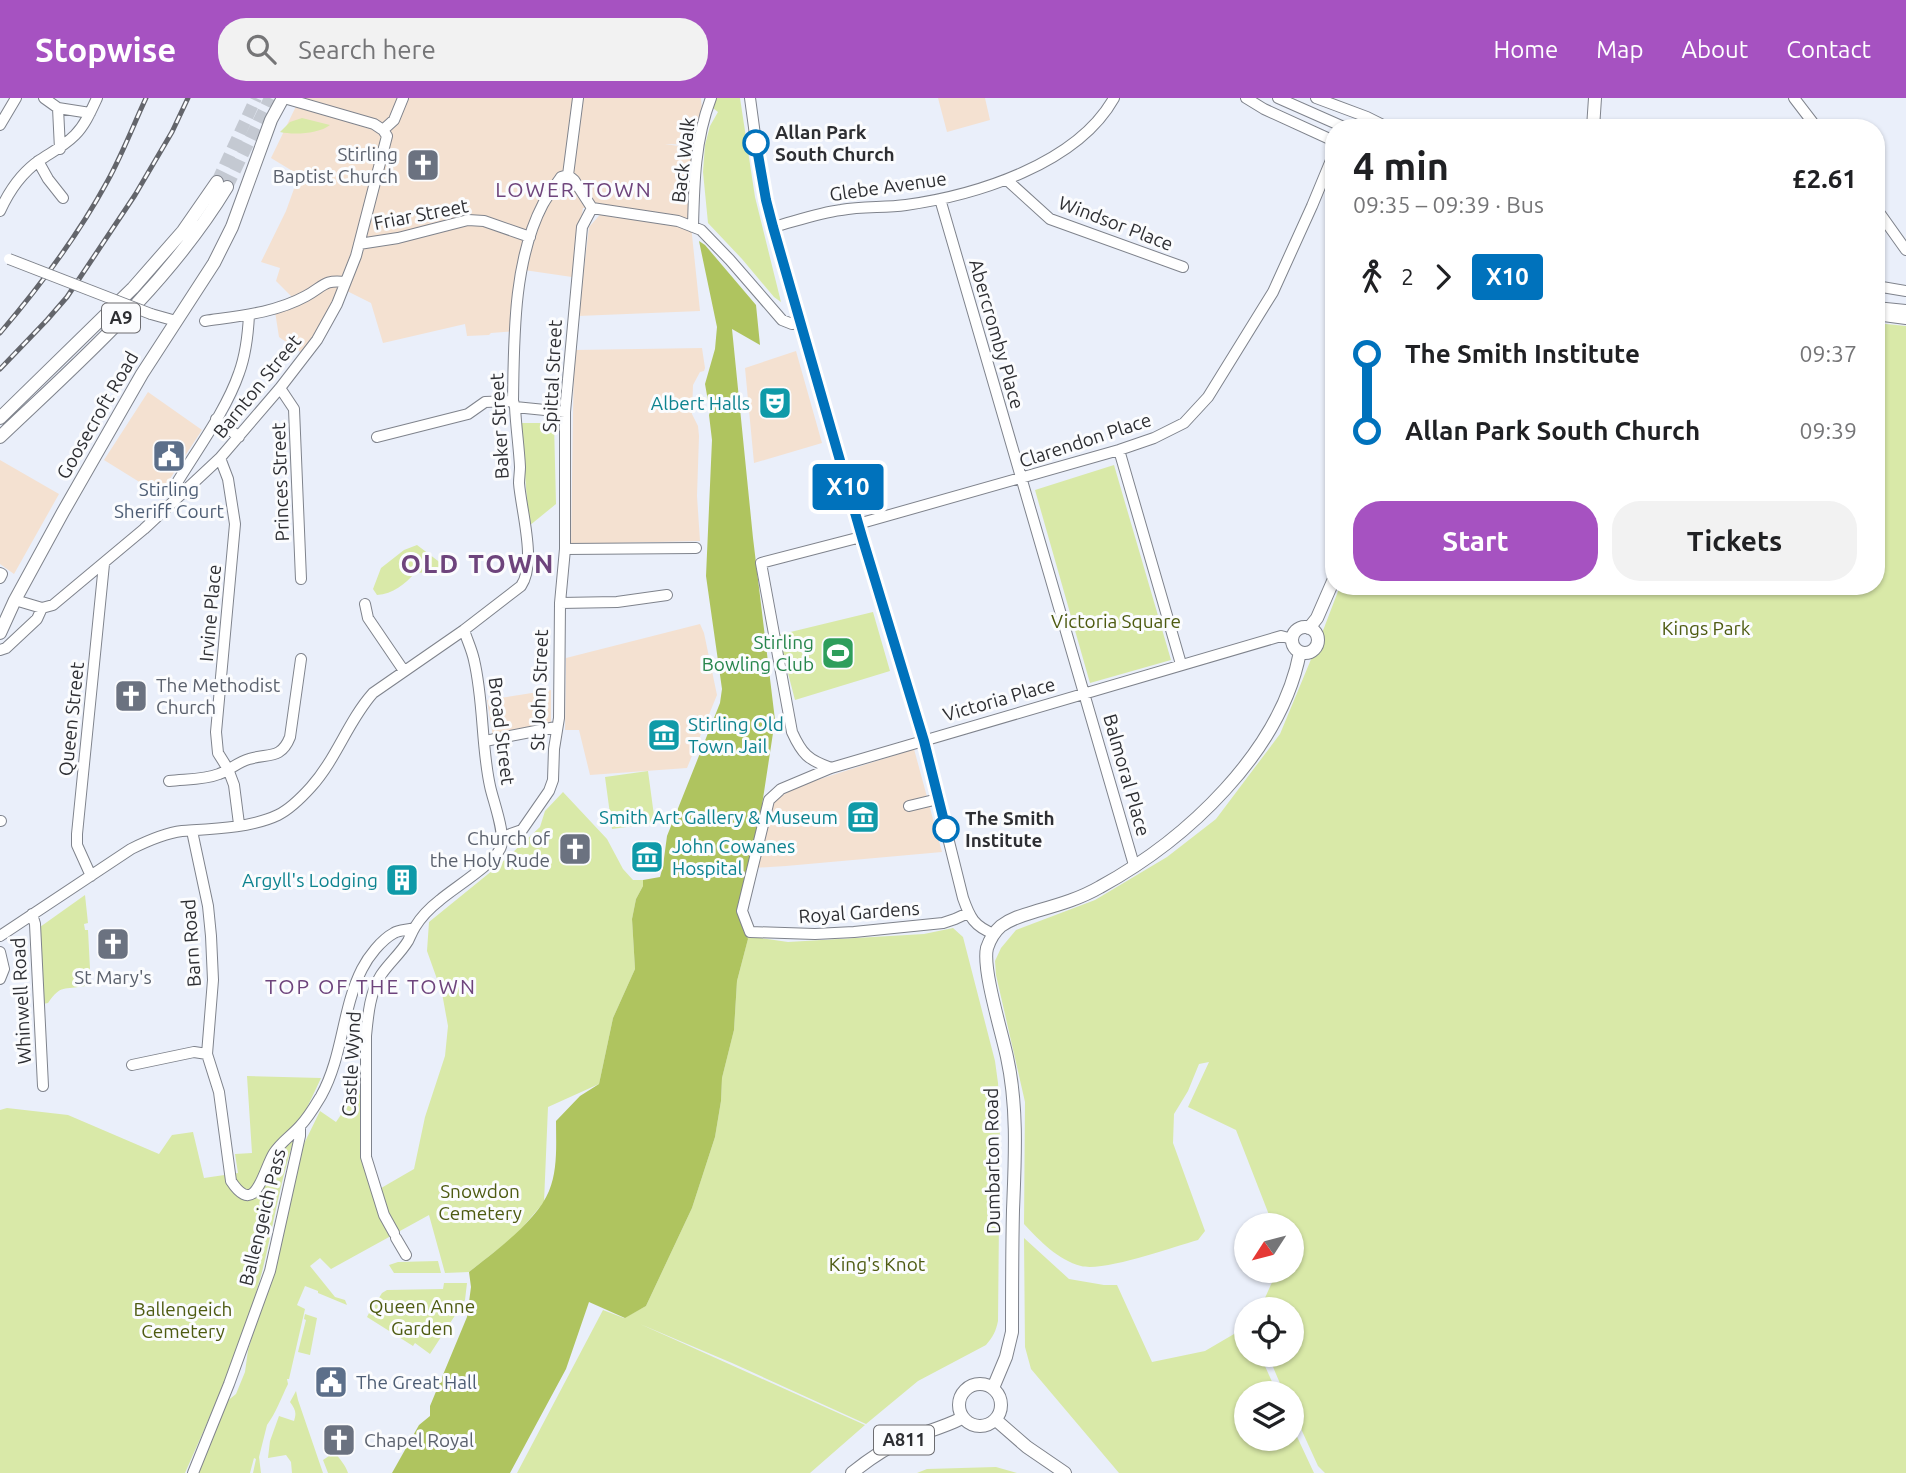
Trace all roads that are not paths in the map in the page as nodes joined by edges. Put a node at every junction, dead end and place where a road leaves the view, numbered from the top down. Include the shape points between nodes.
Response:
1 (16, 98) edge
2 (44, 98) edge
3 (97, 98) edge
4 (284, 98) edge
5 (403, 98) edge
6 (578, 98) edge
7 (711, 98) edge
8 (750, 98) edge
9 (1115, 98) edge
10 (1246, 98) edge
11 (1278, 98) edge
12 (1316, 98) edge
13 (1595, 98) edge
14 (1794, 98) edge
15 (58, 108) junction
16 (90, 113) junction
17 (1325, 119) edge
18 (1371, 119) edge
19 (1594, 119) edge
20 (1810, 119) edge
21 (0, 125) edge
22 (383, 130) junction
23 (1325, 137) edge
24 (60, 149) junction
25 (38, 161) junction
26 (568, 175) junction
27 (1325, 175) edge
28 (1007, 180) junction
29 (63, 198) dead end
30 (940, 199) junction
31 (592, 208) junction
32 (0, 211) edge
33 (1885, 221) edge
34 (693, 227) junction
35 (773, 227) junction
36 (530, 237) junction
37 (359, 244) junction
38 (1906, 250) edge
39 (4, 257) edge
40 (1183, 267) dead end
41 (345, 282) junction
42 (1885, 288) edge
43 (1906, 291) edge
44 (1885, 308) edge
45 (1906, 310) edge
46 (249, 315) junction
47 (1885, 316) edge
48 (1906, 319) edge
49 (176, 321) junction
50 (205, 321) dead end
51 (801, 323) junction
52 (280, 388) junction
53 (514, 404) junction
54 (565, 412) junction
55 (0, 418) edge
56 (216, 419) junction
57 (0, 436) edge
58 (239, 437) junction
59 (377, 437) dead end
60 (1119, 450) junction
61 (220, 458) junction
62 (1021, 479) junction
63 (178, 490) junction
64 (858, 524) junction
65 (862, 537) junction
66 (696, 548) dead end
67 (565, 549) junction
68 (104, 564) junction
69 (301, 579) dead end
70 (667, 595) dead end
71 (1327, 595) edge
72 (15, 600) junction
73 (560, 603) junction
74 (365, 604) dead end
75 (41, 608) junction
76 (1309, 628) junction
77 (464, 630) junction
78 (0, 633) edge
79 (1292, 639) junction
80 (0, 650) edge
81 (1300, 652) junction
82 (301, 659) dead end
83 (1181, 664) junction
84 (404, 671) junction
85 (1085, 694) junction
86 (556, 727) junction
87 (485, 741) junction
88 (924, 741) junction
89 (831, 768) junction
90 (228, 769) junction
91 (169, 781) dead end
92 (938, 799) junction
93 (909, 806) dead end
94 (239, 824) junction
95 (192, 831) junction
96 (502, 837) junction
97 (1134, 865) junction
98 (91, 876) junction
99 (968, 913) junction
100 (32, 914) junction
101 (414, 928) junction
102 (750, 932) joint
103 (993, 934) junction
104 (0, 936) edge
105 (0, 952) edge
106 (0, 979) edge
107 (208, 1054) junction
108 (132, 1065) dead end
109 (43, 1086) dead end
110 (300, 1126) junction
111 (405, 1255) dead end
112 (993, 1388) junction
113 (962, 1418) junction
114 (996, 1420) junction
115 (193, 1473) edge
116 (852, 1473) edge
117 (1065, 1473) edge

1 - 21 street
2 - 15 street
3 - 16 street
4 - 22 street
4 - 49 main road, Goosecroft Road via 271,120 232,227
5 - 22 street via 394,120
6 - 26 street
7 - 34 street, Back Walk via 699,141
8 - 35 street
9 - 28 street, Glebe Avenue via 1070,148
10 - 23 street
11 - 17 street
12 - 18 street
13 - 19 main road
14 - 20 street
15 - 16 street
15 - 24 street
16 - 24 street
22 - 37 street, Barnton Street via 387,136
24 - 25 street
25 - 29 street
25 - 32 street via 8,192
26 - 31 street
26 - 36 street, Baker Street via 561,177 542,206
27 - 60 street, Clarendon Place via 1273,292 1208,397 1184,423
28 - 30 street, Glebe Avenue
28 - 40 street, Windsor Place via 1050,219
30 - 35 street, Glebe Avenue via 840,210
30 - 62 street, Abercromby Place
31 - 34 street via 678,220
31 - 54 street, Spittal Street via 582,227
33 - 38 street
34 - 51 street via 713,242 782,320
35 - 51 street
36 - 37 street, Friar Street via 468,220
36 - 53 street, Baker Street via 515,326
37 - 41 street, Barnton Street
39 - 49 street, bridge
41 - 46 street via 330,281 287,305
41 - 52 street, Barnton Street via 317,340
42 - 43 street
44 - 45 street
46 - 50 street
46 - 56 street via 239,373
47 - 48 street
49 - 72 main road, Goosecroft Road
51 - 64 street
52 - 58 street, Barnton Street
52 - 69 street, Princes Street via 294,409
53 - 54 street
53 - 59 street via 485,402 468,414
53 - 77 street, Baker Street via 527,571 521,586
54 - 67 street, Spittal Street
55 - 57 main road, A9 via 93,329 222,184 208,218 180,254
56 - 58 street
56 - 63 street
58 - 61 street, Barnton Street
60 - 62 street, Clarendon Place
60 - 83 street
61 - 63 street, Barnton Street
61 - 90 street, Irvine Place via 235,524 216,733 218,753
62 - 64 street, Clarendon Place
62 - 85 street
63 - 68 street, Barnton Street via 148,526
64 - 65 street
65 - 88 street
65 - 89 street via 761,563 792,732 802,752
66 - 67 street
67 - 73 street, St John Street
68 - 75 street, Barnton Street via 53,605
68 - 98 street, Queen Street via 77,834
70 - 73 street, St John Street
71 - 76 main road
72 - 75 street
72 - 78 main road, Goosecroft Road
73 - 86 street, St John Street
74 - 84 street via 368,618
75 - 80 street via 37,619
76 - 79 main road via 1298,629
76 - 81 main road via 1316,633 1317,645 1312,651
77 - 84 street, Baker Street
77 - 87 street, Broad Street via 474,658
79 - 81 main road
79 - 83 street via 1280,636
81 - 97 main road via 1277,717 1227,787 1173,839
82 - 90 street via 287,745 274,755 251,758
83 - 85 street
84 - 94 street, Baker Street via 365,702 310,789 278,815
85 - 88 street, Victoria Place
85 - 97 street, Balmoral Place
86 - 87 street
86 - 96 street, St John Street via 549,791 522,830
87 - 96 street, Broad Street
88 - 89 street, Victoria Place
88 - 92 street
89 - 102 street, Victoria Place via 781,789 769,800 742,911
90 - 91 street via 217,775
90 - 94 street, Irvine Place
92 - 93 street
92 - 99 street
94 - 95 street, Baker Street
95 - 98 street, Baker Street via 147,841
95 - 107 street, Barn Road via 211,936
96 - 101 street, Castle Wynd via 494,856 439,900
97 - 103 main road via 1082,897 1013,919
98 - 100 street, Baker Street
99 - 102 street, Royal Gardens via 943,923 854,932
99 - 103 street via 978,928
100 - 104 street, Baker Street
100 - 109 street, Whinwell Road
101 - 110 street via 393,934 362,968 322,1094
101 - 111 street, Castle Wynd via 375,987 368,1016 365,1092 366,1157 384,1215
103 - 112 main road, Dumbarton Road via 986,959 1008,1060 1015,1157 1012,1332
105 - 106 street via 4,969
107 - 108 street via 194,1052
107 - 110 street via 219,1092 231,1181 243,1195 257,1189 272,1156
110 - 115 street, Ballengeich Pass via 270,1271
112 - 113 main road via 975,1384 965,1390 958,1404
112 - 114 main road via 1002,1407
113 - 114 main road, A811 via 979,1427
113 - 116 main road, A811 via 890,1447
114 - 117 main road

